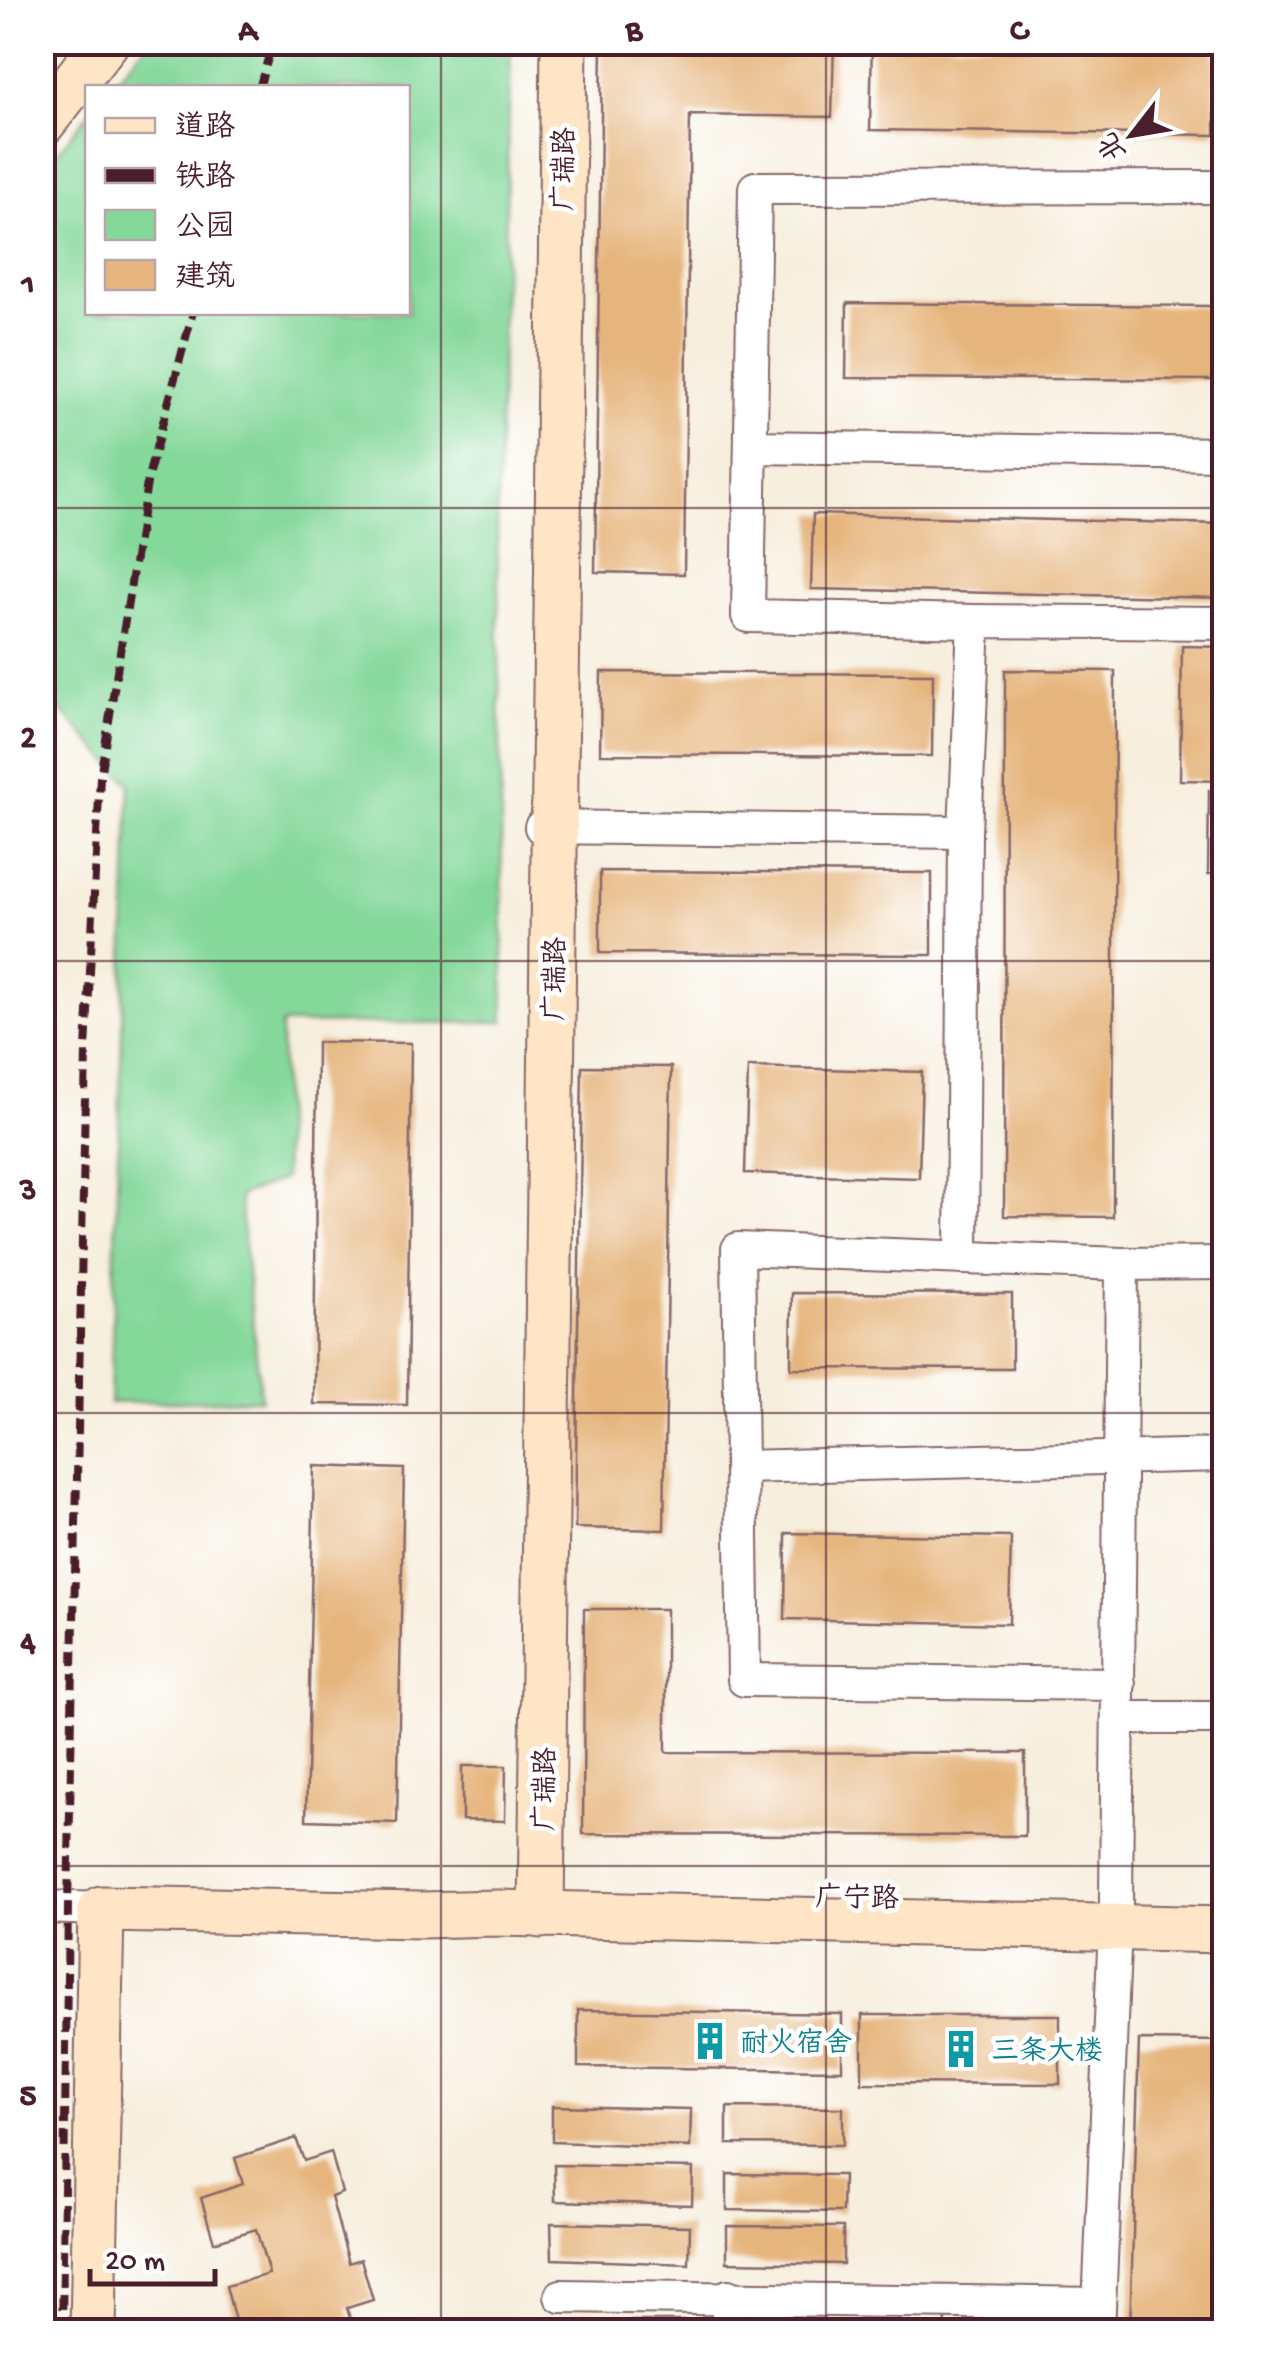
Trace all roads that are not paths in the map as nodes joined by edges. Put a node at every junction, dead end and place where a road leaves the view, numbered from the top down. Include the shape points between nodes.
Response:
1 (84, 42) edge
2 (106, 42) edge
3 (545, 42) edge
4 (564, 42) edge
5 (42, 94) edge
6 (42, 123) edge
7 (1224, 188) edge
8 (751, 447) junction
9 (1224, 454) edge
10 (974, 621) junction
11 (1224, 623) edge
12 (548, 826) junction
13 (965, 832) junction
14 (962, 1258) junction
15 (1224, 1263) edge
16 (1122, 1264) junction
17 (1224, 1455) edge
18 (1121, 1457) junction
19 (741, 1467) junction
20 (1119, 1684) junction
21 (1119, 1718) junction
22 (1224, 1718) edge
23 (527, 1904) junction
24 (1224, 1904) edge
25 (42, 1906) edge
26 (101, 1909) junction
27 (1116, 1915) junction
28 (1224, 1930) edge
29 (561, 2296) dead end
30 (728, 2296) junction
31 (913, 2317) edge
32 (1098, 2318) edge
33 (93, 2332) edge
34 (728, 2332) edge

1 - 5 street
2 - 6 street
3 - 12 street, 广瑞路
4 - 12 street, 广瑞路
7 - 8 street via 755,188
8 - 9 street
8 - 10 street via 748,616
10 - 11 street
10 - 13 street
12 - 13 street
12 - 23 street, 广瑞路
13 - 14 street
14 - 16 street
14 - 19 street via 738,1249
15 - 16 street
16 - 18 street
17 - 18 street
18 - 19 street
18 - 20 street
19 - 20 street via 744,1680
20 - 21 street
21 - 22 street
21 - 27 street
23 - 26 street, 广宁路 via 422,1915
23 - 27 street, 广宁路
24 - 27 street, 广宁路
25 - 26 street
26 - 33 street
27 - 28 street, 广宁路
27 - 32 street
29 - 30 street
30 - 31 street
30 - 34 street
31 - 32 street

